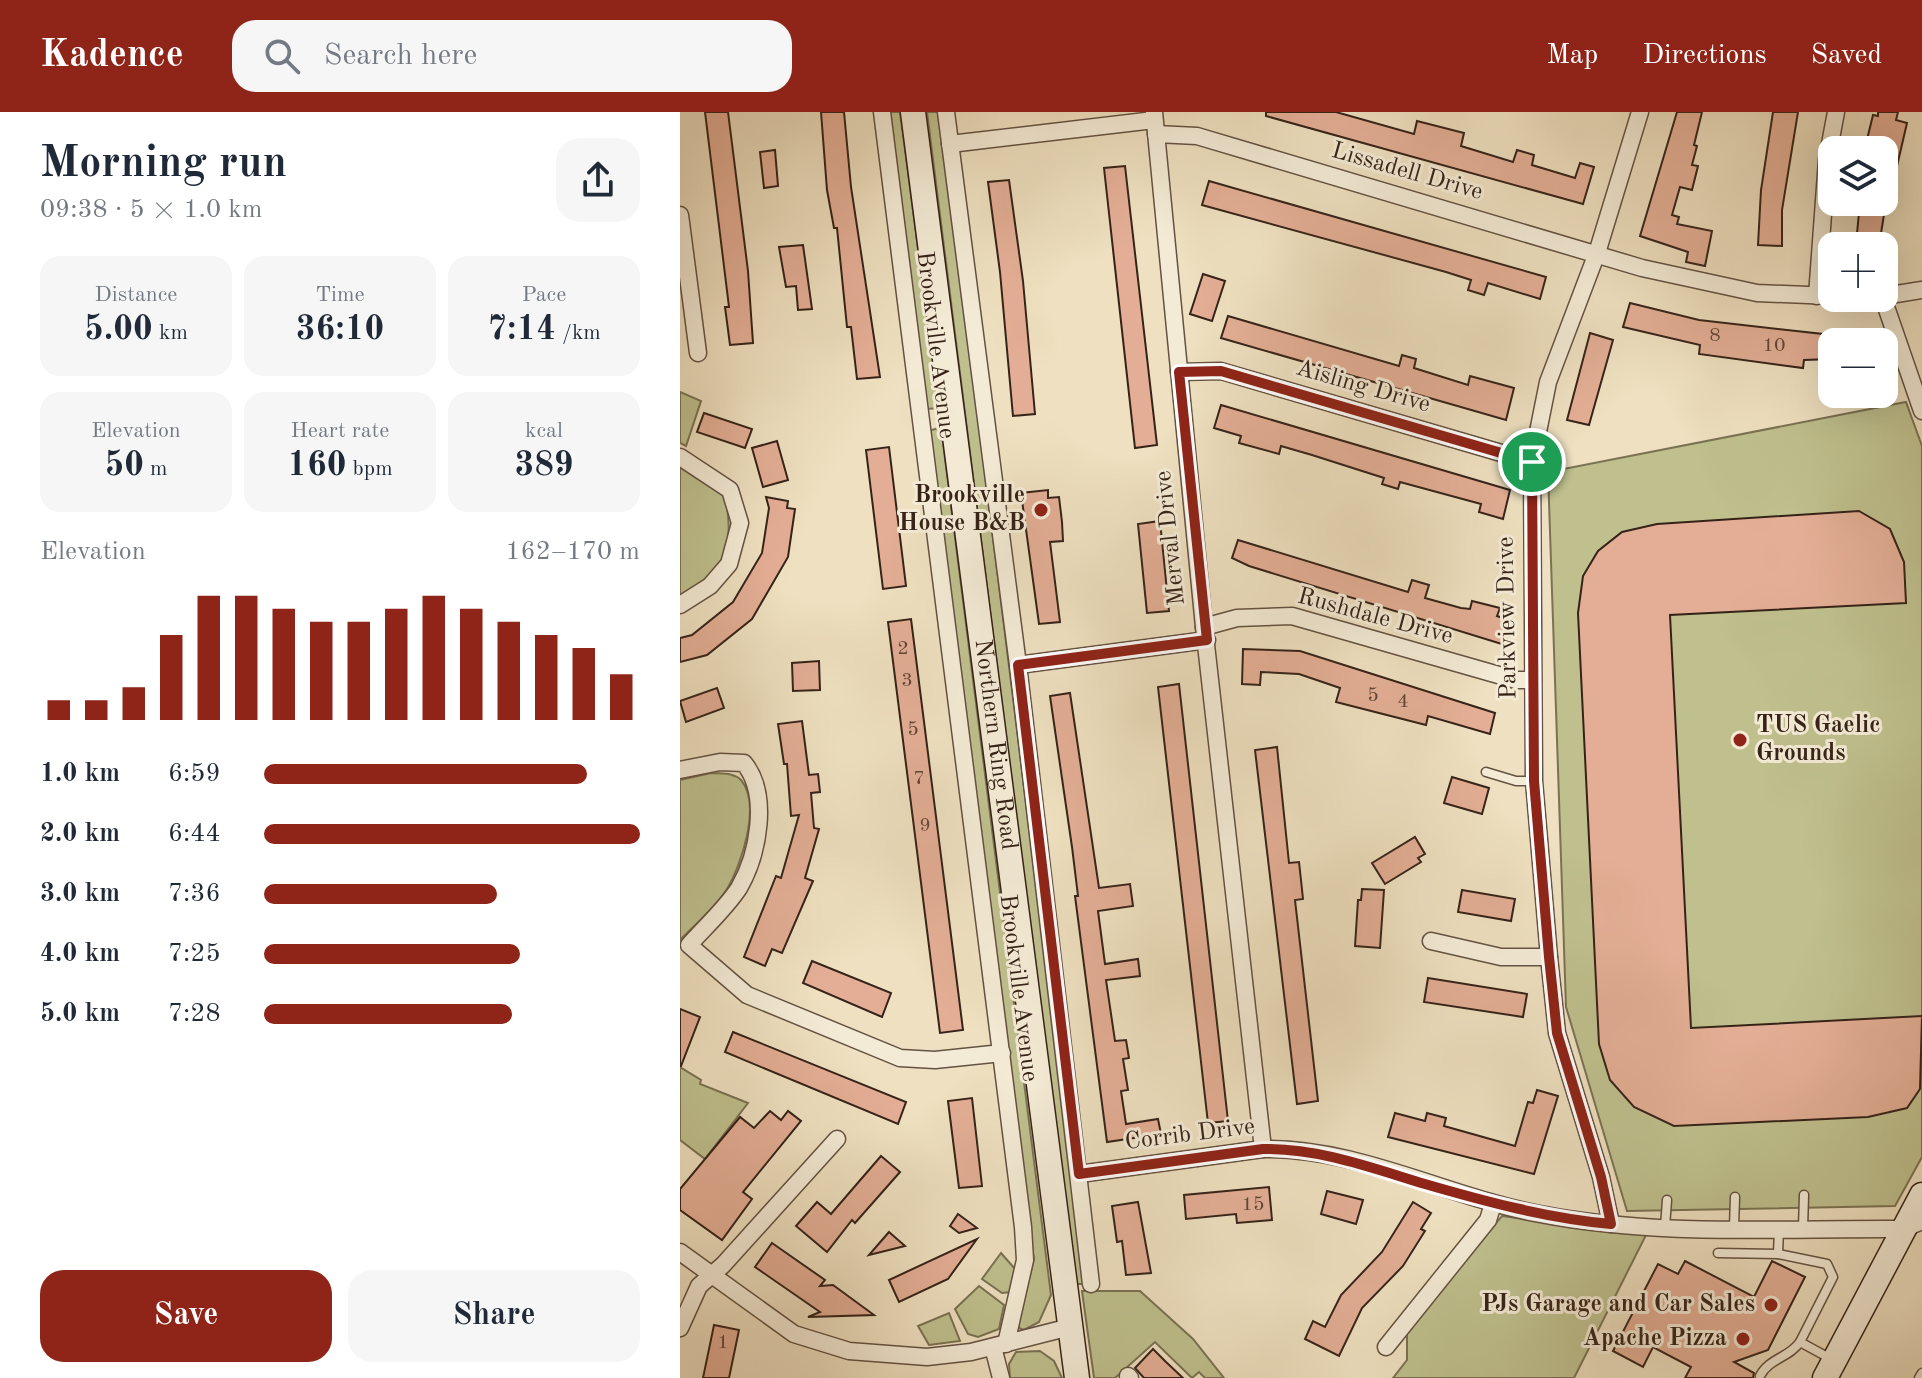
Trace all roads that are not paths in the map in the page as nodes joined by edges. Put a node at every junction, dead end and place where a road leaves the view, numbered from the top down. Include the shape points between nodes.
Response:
1 (882, 112) edge
2 (913, 112) edge
3 (946, 112) edge
4 (1640, 112) edge
5 (1836, 112) edge
6 (1154, 122) edge
7 (950, 144) junction
8 (680, 215) edge
9 (1823, 232) edge
10 (1597, 253) junction
11 (1922, 290) edge
12 (1898, 294) edge
13 (1818, 295) edge
14 (1888, 312) edge
15 (698, 353) dead end
16 (1179, 372) junction
17 (1922, 411) edge
18 (937, 419) junction
19 (680, 457) edge
20 (1532, 462) junction
21 (680, 605) edge
22 (1206, 633) junction
23 (1018, 665) junction
24 (1533, 680) junction
25 (680, 770) edge
26 (1486, 772) dead end
27 (1534, 781) junction
28 (1431, 941) dead end
29 (685, 949) edge
30 (1549, 957) junction
31 (1002, 1053) junction
32 (837, 1139) dead end
33 (1263, 1149) junction
34 (1079, 1174) junction
35 (1804, 1195) dead end
36 (1922, 1195) edge
37 (1735, 1197) dead end
38 (1667, 1200) dead end
39 (1493, 1204) junction
40 (1611, 1224) junction
41 (1912, 1225) edge
42 (1665, 1227) junction
43 (1734, 1227) junction
44 (1779, 1228) junction
45 (1803, 1228) junction
46 (680, 1252) edge
47 (1718, 1253) dead end
48 (1778, 1254) junction
49 (709, 1275) junction
50 (1091, 1284) dead end
51 (1070, 1327) junction
52 (680, 1328) edge
53 (1800, 1342) junction
54 (1000, 1346) junction
55 (1386, 1347) dead end
56 (1829, 1369) edge
57 (1760, 1376) dead end
58 (1001, 1378) edge
59 (1077, 1378) edge

1 - 18 street, Brookville Avenue
2 - 18 main road, Northern Ring Road
3 - 7 street, Brookville Avenue
4 - 10 street, Parkview Drive
5 - 9 street
6 - 7 street, Lissadell Drive
6 - 10 street, Lissadell Drive
6 - 16 street, Merval Drive
7 - 23 street, Brookville Avenue
8 - 15 street
10 - 13 street via 1728,288
10 - 20 street, Parkview Drive via 1548,382
11 - 12 street
14 - 17 street
16 - 20 street, Aisling Drive via 1221,371
16 - 22 street, Merval Drive
18 - 31 street, Brookville Avenue
18 - 51 main road, Northern Ring Road
19 - 21 street via 730,490 740,523 729,564 710,586
20 - 24 street, Parkview Drive
22 - 23 street, Rushdale Drive
22 - 24 street, Rushdale Drive via 1237,618 1292,616 1516,680
22 - 33 street, Merval Drive
23 - 34 street, Brookville Avenue
24 - 27 street, Parkview Drive
25 - 29 street via 744,763 753,774 758,818 756,840 738,889
26 - 27 lane
27 - 30 street, Parkview Drive
28 - 30 street via 1501,957
29 - 31 street via 738,991 900,1058
30 - 40 street, Parkview Drive via 1557,1033
31 - 54 street, Brookville Avenue via 1025,1260
32 - 49 street
33 - 34 street, Corrib Drive
33 - 39 street, Corrib Drive via 1293,1149 1364,1164
34 - 50 street, Brookville Avenue
35 - 45 lane
36 - 41 main road
37 - 43 lane
38 - 42 lane
39 - 40 street, Corrib Drive
39 - 55 street via 1488,1220
40 - 42 street, Corrib Drive
41 - 45 street, Corrib Drive
41 - 56 main road
42 - 43 street, Corrib Drive
43 - 44 street, Corrib Drive
44 - 45 street, Corrib Drive
44 - 48 lane
46 - 49 street
47 - 48 lane
48 - 53 lane via 1832,1269 1833,1277
49 - 52 street
49 - 54 street via 794,1334 837,1349 927,1357
51 - 54 street
51 - 59 main road, Northern Ring Road
53 - 56 lane
53 - 57 lane via 1768,1363
54 - 58 street

